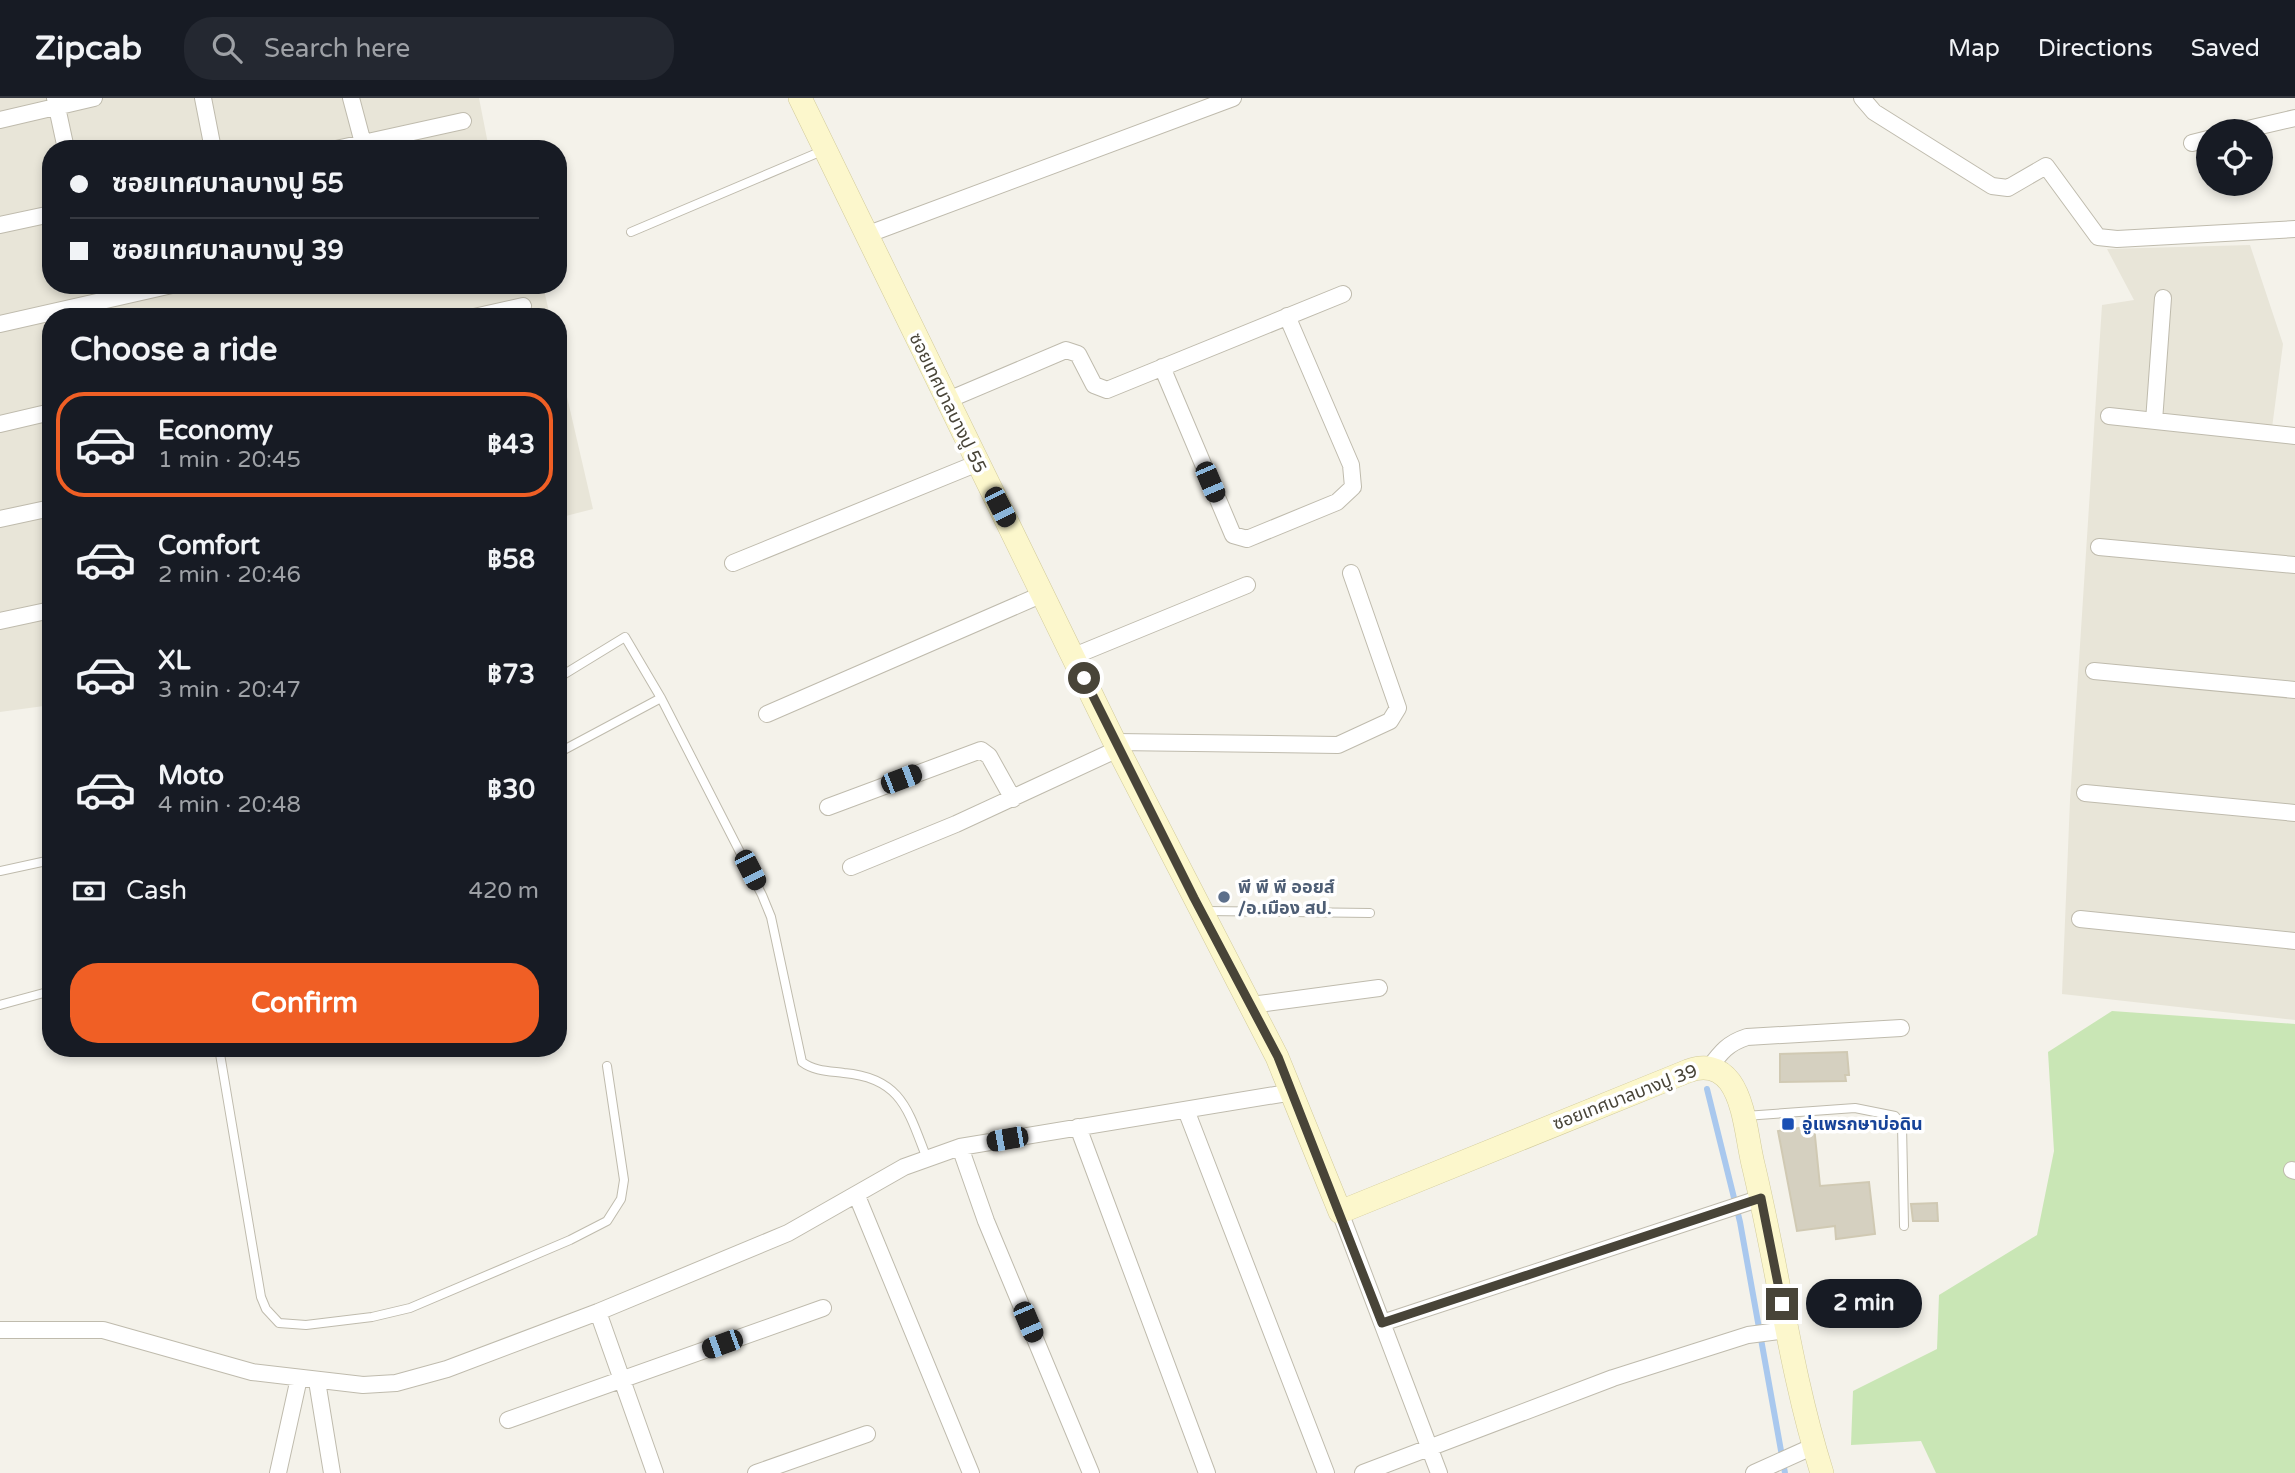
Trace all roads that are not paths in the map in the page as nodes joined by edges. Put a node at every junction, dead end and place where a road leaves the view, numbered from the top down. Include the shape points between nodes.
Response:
1 (94, 98) edge
2 (203, 98) edge
3 (351, 98) edge
4 (800, 98) edge
5 (1233, 98) edge
6 (1863, 98) edge
7 (56, 102) edge
8 (2295, 118) edge
9 (0, 120) edge
10 (463, 121) dead end
11 (2273, 123) edge
12 (64, 140) edge
13 (211, 140) edge
14 (358, 140) edge
15 (381, 140) edge
16 (2196, 142) edge
17 (2192, 143) dead end
18 (825, 150) junction
19 (42, 216) edge
20 (0, 225) edge
21 (2295, 229) edge
22 (631, 232) dead end
23 (866, 235) junction
24 (99, 294) edge
25 (134, 294) edge
26 (1343, 294) dead end
27 (2163, 298) dead end
28 (101, 302) junction
29 (523, 306) dead end
30 (73, 308) edge
31 (514, 308) edge
32 (42, 315) edge
33 (1287, 316) junction
34 (0, 324) edge
35 (1162, 367) junction
36 (948, 400) junction
37 (42, 414) edge
38 (2109, 416) dead end
39 (2154, 421) junction
40 (0, 424) edge
41 (2295, 436) edge
42 (978, 463) junction
43 (42, 510) edge
44 (0, 519) edge
45 (2099, 547) dead end
46 (733, 563) dead end
47 (2295, 565) edge
48 (1351, 573) dead end
49 (1247, 584) dead end
50 (1044, 594) junction
51 (42, 614) edge
52 (0, 621) edge
53 (1074, 656) junction
54 (2094, 671) dead end
55 (567, 672) edge
56 (2295, 690) edge
57 (661, 698) junction
58 (767, 714) dead end
59 (1117, 746) junction
60 (567, 748) edge
61 (2085, 793) dead end
62 (1013, 799) junction
63 (828, 807) dead end
64 (2295, 813) edge
65 (42, 862) edge
66 (851, 867) dead end
67 (0, 871) edge
68 (1200, 911) junction
69 (1370, 913) dead end
70 (2080, 919) dead end
71 (2295, 941) edge
72 (1379, 988) dead end
73 (42, 993) edge
74 (0, 1005) edge
75 (1251, 1005) junction
76 (1901, 1028) dead end
77 (221, 1057) edge
78 (607, 1066) dead end
79 (1710, 1068) junction
80 (1293, 1092) junction
81 (1186, 1110) junction
82 (1742, 1116) junction
83 (1078, 1127) junction
84 (960, 1147) junction
85 (926, 1156) junction
86 (857, 1196) junction
87 (1744, 1203) junction
88 (1340, 1212) junction
89 (1904, 1226) dead end
90 (823, 1308) dead end
91 (598, 1312) junction
92 (1382, 1323) junction
93 (0, 1330) edge
94 (1779, 1330) junction
95 (299, 1378) junction
96 (317, 1381) junction
97 (622, 1381) junction
98 (508, 1420) dead end
99 (867, 1434) dead end
100 (1429, 1446) junction
101 (1804, 1451) junction
102 (1760, 1471) edge
103 (278, 1473) edge
104 (332, 1473) edge
105 (655, 1473) edge
106 (756, 1473) edge
107 (971, 1473) edge
108 (1091, 1473) edge
109 (1207, 1473) edge
110 (1326, 1473) edge
111 (1363, 1473) edge
112 (1439, 1473) edge
113 (1822, 1473) edge

1 - 7 street
2 - 13 street
3 - 14 street
4 - 18 street, ซอยเทศบาลบางปู 55
5 - 23 street
6 - 21 street via 1874,112 1992,186 2008,188 2046,166 2098,237
7 - 9 street
7 - 12 street
8 - 11 street
10 - 15 street
16 - 17 street
18 - 22 lane
18 - 23 street, ซอยเทศบาลบางปู 55
19 - 20 street
23 - 36 street, ซอยเทศบาลบางปู 55
24 - 28 street
25 - 28 street
26 - 33 street
27 - 39 street
28 - 30 street
29 - 31 street
32 - 34 street
33 - 35 street
33 - 35 street via 1353,487 1337,502 1247,539 1233,535
35 - 36 street via 1100,389 1078,354 1066,350
36 - 42 street, ซอยเทศบาลบางปู 55
37 - 40 street
38 - 39 street
39 - 41 street
42 - 46 street
42 - 50 street, ซอยเทศบาลบางปู 55
43 - 44 street
45 - 47 street
48 - 59 street via 1398,708 1390,721 1338,745
49 - 53 street
50 - 53 street, ซอยเทศบาลบางปู 55
50 - 58 street
51 - 52 street
53 - 59 street, ซอยเทศบาลบางปู 55
54 - 56 street
55 - 57 lane via 625,637
57 - 60 lane
57 - 85 lane via 771,917 802,1062 882,1082 906,1104
59 - 62 street
59 - 68 street, ซอยเทศบาลบางปู 55
61 - 64 street
62 - 63 street via 981,750
62 - 66 street
65 - 67 lane
68 - 69 lane
68 - 75 street, ซอยเทศบาลบางปู 55
70 - 71 street
72 - 75 street
73 - 74 lane
75 - 80 street, ซอยเทศบาลบางปู 55
76 - 79 street via 1747,1037 1723,1049
77 - 78 lane via 261,1297 279,1323 306,1325 410,1308 607,1221 621,1199 624,1180
79 - 82 street, ซอยเทศบาลบางปู 39 via 1729,1080
79 - 88 street, ซอยเทศบาลบางปู 39 via 1699,1067
80 - 81 street
80 - 88 street, ซอยเทศบาลบางปู 55
81 - 83 street
81 - 110 street
82 - 87 street, ซอยเทศบาลบางปู 39
82 - 89 lane via 1855,1108 1895,1116 1902,1125
83 - 84 street
83 - 109 street
84 - 85 street
84 - 108 street
85 - 86 street
86 - 91 street via 788,1233
86 - 107 street
87 - 92 street
87 - 94 street, ซอยเทศบาลบางปู 39
88 - 92 street, ซอยเทศบาลบางปู 55
90 - 97 street
91 - 96 street via 447,1369 396,1383
91 - 97 street
92 - 100 street, ซอยเทศบาลบางปู 55
93 - 95 street via 103,1330 252,1372
94 - 100 street via 1748,1335 1613,1378
94 - 101 street, ซอยเทศบาลบางปู 39
95 - 96 street
95 - 103 street
96 - 104 street
97 - 98 street
97 - 105 street
99 - 106 street
100 - 111 street
100 - 112 street, ซอยเทศบาลบางปู 55
101 - 102 street
101 - 113 street, ซอยเทศบาลบางปู 39

